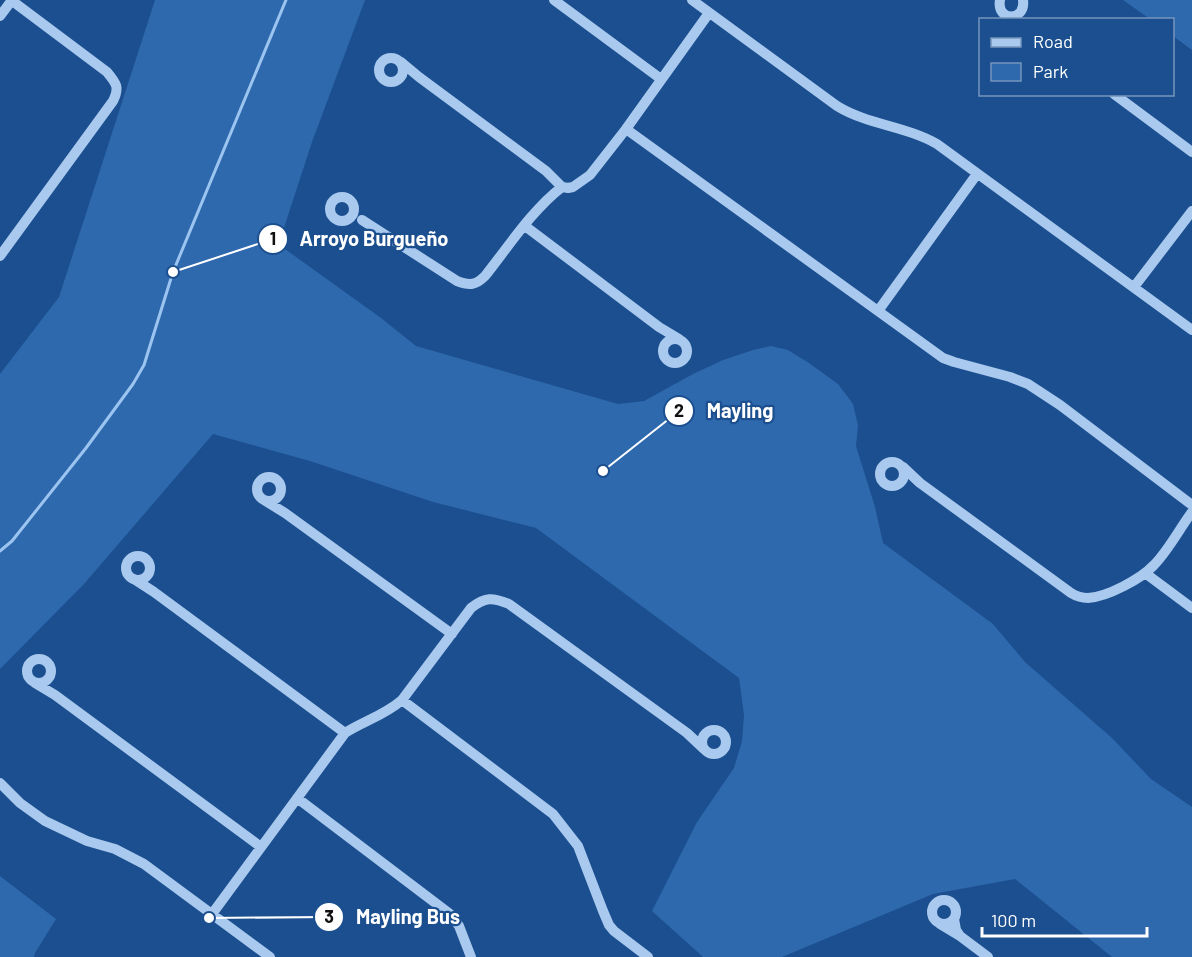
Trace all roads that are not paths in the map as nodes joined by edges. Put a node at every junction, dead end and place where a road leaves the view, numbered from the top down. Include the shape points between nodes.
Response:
1 (11, 0) edge
2 (554, 0) edge
3 (692, 0) edge
4 (1000, 0) edge
5 (1023, 0) edge
6 (709, 13) junction
7 (0, 16) edge
8 (1021, 16) edge
9 (1008, 18) edge
10 (400, 62) junction
11 (419, 77) junction
12 (400, 78) junction
13 (661, 79) junction
14 (1117, 96) edge
15 (626, 129) junction
16 (1192, 152) edge
17 (977, 174) junction
18 (562, 187) junction
19 (354, 207) junction
20 (1192, 210) edge
21 (347, 219) junction
22 (362, 220) junction
23 (525, 226) junction
24 (0, 256) edge
25 (1134, 287) junction
26 (878, 311) junction
27 (659, 327) junction
28 (1192, 330) edge
29 (680, 339) junction
30 (665, 344) junction
31 (903, 467) junction
32 (902, 483) junction
33 (920, 483) junction
34 (279, 496) junction
35 (264, 500) junction
36 (1192, 505) edge
37 (1192, 512) edge
38 (285, 513) junction
39 (1145, 573) junction
40 (148, 574) junction
41 (134, 579) junction
42 (154, 592) junction
43 (1192, 608) edge
44 (452, 634) junction
45 (50, 678) junction
46 (35, 683) junction
47 (55, 695) junction
48 (402, 700) junction
49 (345, 733) junction
50 (687, 733) junction
51 (705, 734) junction
52 (704, 749) junction
53 (0, 783) edge
54 (297, 798) junction
55 (261, 847) junction
56 (212, 914) junction
57 (954, 919) junction
58 (939, 923) junction
59 (960, 936) junction
60 (270, 957) edge
61 (471, 957) edge
62 (648, 957) edge
63 (988, 957) edge

1 - 7 street
1 - 24 street via 106,72 116,83 117,92
2 - 13 street
3 - 6 street
4 - 9 street via 1000,10
5 - 8 street
6 - 13 street
6 - 17 street via 837,106 852,115 924,137
8 - 9 street
10 - 11 street
10 - 12 street
10 - 12 street via 390,57 378,68 386,81
11 - 12 street
11 - 18 street
13 - 15 street
14 - 16 street
15 - 18 street via 590,175 573,187
15 - 26 street
17 - 25 street
17 - 26 street
18 - 23 street
19 - 21 street
19 - 21 street via 343,197 331,205 333,216
19 - 22 street
20 - 25 street
21 - 22 street
22 - 23 street via 458,281 472,285 485,276
23 - 27 street
25 - 28 street
26 - 36 street via 943,358 1028,384
27 - 29 street
27 - 30 street
29 - 30 street
29 - 30 street via 688,352 681,362 666,359
31 - 32 street
31 - 32 street via 888,462 880,475 883,483 891,486
31 - 33 street
32 - 33 street
33 - 39 street via 1078,597 1109,593
34 - 35 street via 273,501
34 - 35 street via 280,484 267,476 256,488
34 - 38 street
35 - 38 street
37 - 39 street via 1155,565
38 - 44 street
39 - 43 street
40 - 41 street
40 - 41 street via 151,567 147,559 132,556 126,566
40 - 42 street
41 - 42 street
42 - 49 street
44 - 48 street
44 - 50 street via 479,602 493,598 509,604
45 - 46 street
45 - 46 street via 51,666 37,659 30,662 27,670 28,678
45 - 47 street
46 - 47 street
47 - 55 street
48 - 49 street
48 - 62 street via 553,814 578,846 609,925
49 - 54 street
50 - 51 street
50 - 52 street
51 - 52 street
51 - 52 street via 720,730 726,744 715,754
53 - 56 street via 45,821 129,855
54 - 55 street
54 - 61 street via 450,914
55 - 56 street
56 - 60 street
57 - 58 street via 948,924
57 - 58 street via 953,903 942,899 931,911
57 - 59 street
58 - 59 street
59 - 63 street

